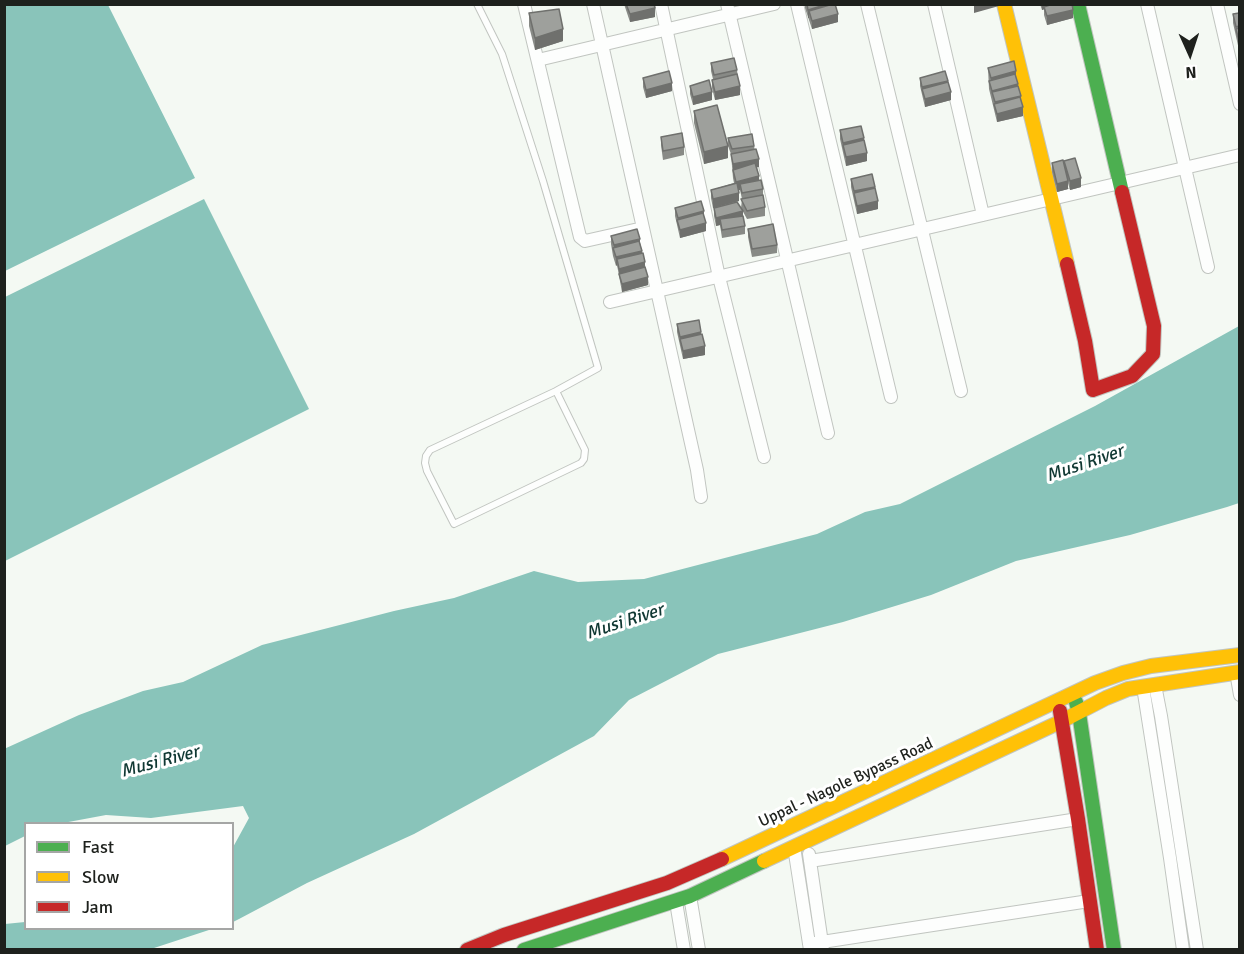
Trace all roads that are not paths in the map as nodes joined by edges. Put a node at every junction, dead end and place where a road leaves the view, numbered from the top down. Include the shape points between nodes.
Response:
1 (477, 4) edge
2 (524, 4) edge
3 (593, 4) edge
4 (661, 4) edge
5 (774, 4) edge
6 (797, 4) edge
7 (867, 4) edge
8 (934, 4) edge
9 (1005, 4) edge
10 (1078, 4) edge
11 (1147, 4) edge
12 (1217, 4) edge
13 (728, 10) edge
14 (667, 30) junction
15 (603, 45) junction
16 (538, 60) junction
17 (1239, 105) edge
18 (1239, 155) edge
19 (1184, 168) junction
20 (1120, 183) junction
21 (1051, 199) junction
22 (983, 215) junction
23 (643, 228) junction
24 (922, 230) junction
25 (855, 245) junction
26 (787, 261) junction
27 (1208, 267) dead end
28 (719, 277) junction
29 (656, 291) junction
30 (610, 302) dead end
31 (556, 391) junction
32 (961, 391) dead end
33 (891, 396) dead end
34 (828, 433) dead end
35 (764, 457) dead end
36 (701, 497) dead end
37 (1239, 655) edge
38 (1238, 672) edge
39 (1149, 686) junction
40 (1073, 694) junction
41 (1239, 695) edge
42 (1057, 702) junction
43 (1079, 713) junction
44 (1062, 721) junction
45 (1078, 819) junction
46 (800, 844) junction
47 (810, 861) junction
48 (690, 896) junction
49 (1089, 901) junction
50 (676, 902) junction
51 (816, 946) edge
52 (467, 950) edge
53 (524, 950) edge
54 (684, 950) edge
55 (699, 950) edge
56 (1097, 950) edge
57 (1114, 950) edge
58 (1183, 950) edge
59 (1197, 950) edge

1 - 31 lane via 502,54 598,368
2 - 16 street
3 - 15 street
4 - 14 street
5 - 13 street
6 - 25 street
7 - 24 street
8 - 22 street
9 - 21 street
10 - 20 street
11 - 19 street
12 - 17 street
13 - 14 street
13 - 26 street
14 - 15 street
14 - 28 street
15 - 16 street
15 - 23 street
16 - 23 street via 580,237 585,241
18 - 19 street
19 - 20 street
19 - 27 street
20 - 21 street
20 - 21 street via 1154,326 1153,354 1132,376 1093,390
21 - 22 street
22 - 24 street
23 - 29 street
24 - 25 street
24 - 32 street
25 - 26 street
25 - 33 street
26 - 28 street
26 - 34 street
28 - 29 street
28 - 35 street
29 - 30 street
29 - 36 street
31 - 31 lane via 430,450 426,456 427,471 454,524 581,463 585,450
37 - 40 street, Uppal - Nagole Bypass Road via 1152,666 1123,673
38 - 39 street
38 - 41 street
39 - 43 street via 1128,689
39 - 58 street
39 - 59 street via 1161,716
40 - 42 street, Uppal - Nagole Bypass Road
40 - 43 street
42 - 44 street
42 - 52 street, Uppal - Nagole Bypass Road via 701,869
43 - 44 street
43 - 57 street
44 - 45 street
44 - 46 street
45 - 47 street
45 - 49 street
46 - 47 street
46 - 48 street
46 - 51 street
47 - 51 street
48 - 50 street
48 - 55 street
49 - 51 street
49 - 56 street
50 - 53 street
50 - 54 street

